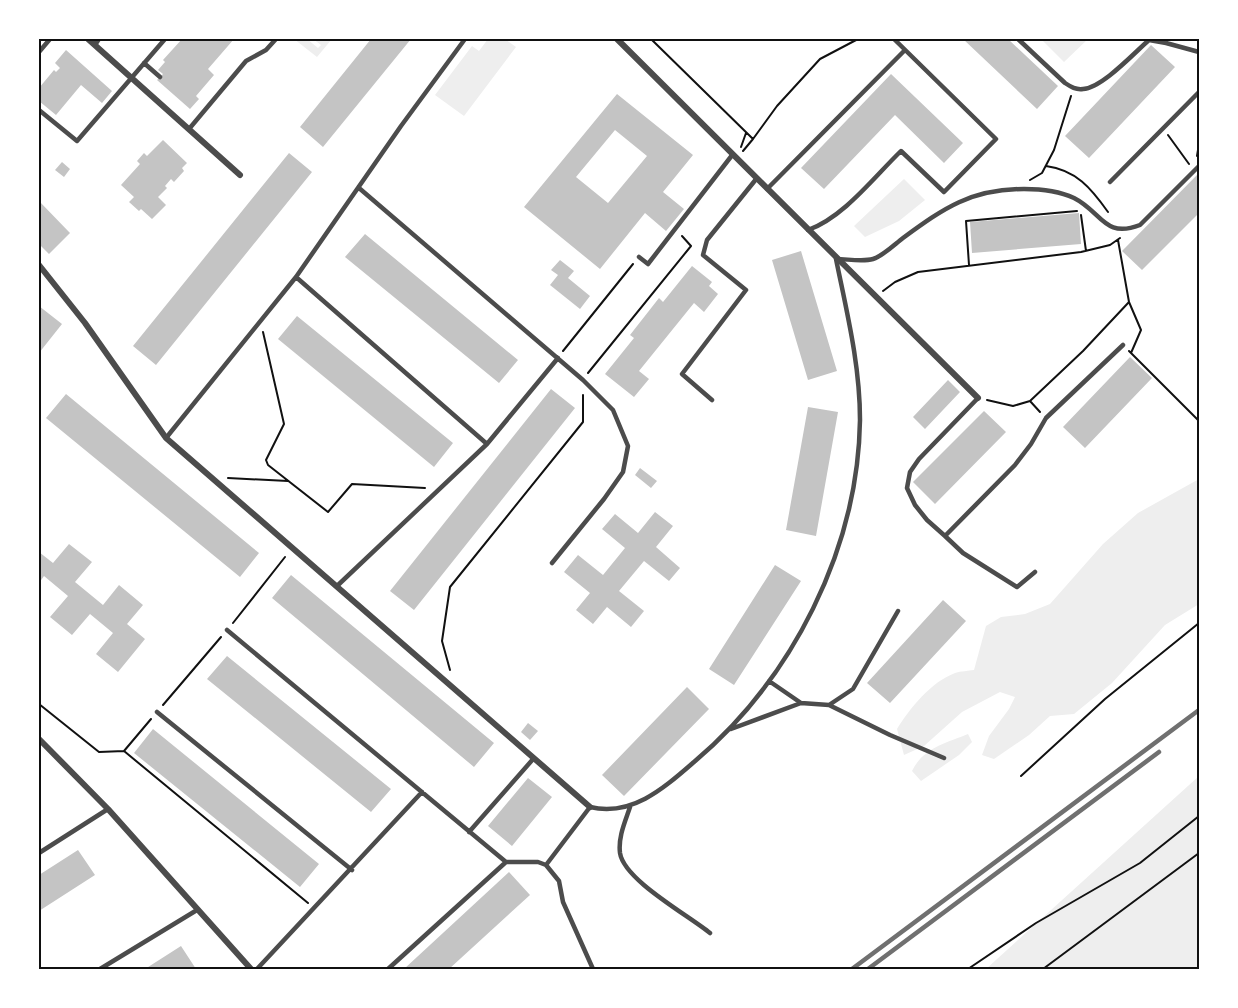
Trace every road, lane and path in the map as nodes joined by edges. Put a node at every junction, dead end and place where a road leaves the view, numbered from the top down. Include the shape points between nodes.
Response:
1 (50, 39) edge
2 (88, 39) edge
3 (165, 39) edge
4 (276, 39) edge
5 (465, 39) edge
6 (617, 39) edge
7 (651, 39) edge
8 (858, 39) edge
9 (894, 39) edge
10 (1018, 39) edge
11 (97, 42) edge
12 (905, 50) junction
13 (39, 52) edge
14 (1199, 52) edge
15 (144, 63) junction
16 (160, 77) dead end
17 (132, 78) junction
18 (1074, 88) junction
19 (1199, 92) edge
20 (39, 110) edge
21 (189, 129) junction
22 (746, 133) junction
23 (753, 139) junction
24 (1174, 144) dead end
25 (735, 156) junction
26 (1046, 166) junction
27 (1199, 166) edge
28 (1194, 171) junction
29 (240, 175) dead end
30 (757, 178) junction
31 (1110, 182) dead end
32 (359, 188) junction
33 (768, 189) junction
34 (1012, 190) junction
35 (1140, 225) junction
36 (1109, 226) junction
37 (676, 230) junction
38 (808, 230) junction
39 (1118, 240) junction
40 (1086, 251) junction
41 (639, 257) joint
42 (836, 259) junction
43 (39, 265) edge
44 (969, 265) junction
45 (296, 277) junction
46 (889, 286) dead end
47 (1129, 302) junction
48 (261, 320) junction
49 (1123, 345) joint
50 (1131, 353) junction
51 (558, 358) junction
52 (583, 380) junction
53 (978, 398) junction
54 (712, 400) dead end
55 (1030, 401) junction
56 (1047, 418) junction
57 (1199, 421) edge
58 (166, 438) junction
59 (487, 444) junction
60 (213, 478) junction
61 (288, 481) junction
62 (440, 489) junction
63 (945, 536) junction
64 (293, 547) junction
65 (552, 563) dead end
66 (1035, 572) dead end
67 (337, 586) junction
68 (898, 611) dead end
69 (1199, 624) edge
70 (227, 630) junction
71 (769, 681) junction
72 (454, 687) junction
73 (801, 703) junction
74 (39, 704) edge
75 (829, 705) junction
76 (157, 712) junction
77 (728, 729) junction
78 (39, 739) edge
79 (124, 751) junction
80 (534, 758) junction
81 (944, 758) dead end
82 (1020, 776) dead end
83 (422, 792) junction
84 (590, 807) junction
85 (630, 807) junction
86 (108, 809) junction
87 (1199, 816) edge
88 (470, 831) junction
89 (39, 853) edge
90 (1199, 854) edge
91 (506, 862) junction
92 (546, 865) junction
93 (352, 870) junction
94 (315, 908) junction
95 (197, 910) junction
96 (711, 933) dead end
97 (100, 969) edge
98 (251, 969) edge
99 (257, 969) edge
100 (388, 969) edge
101 (592, 969) edge
102 (968, 969) edge
103 (1043, 969) edge

1 - 13 lane
2 - 11 street
3 - 15 lane
4 - 21 lane via 246,61
5 - 32 lane
6 - 25 street
7 - 22 path
8 - 23 path via 820,59
9 - 12 lane
10 - 18 lane
11 - 17 street
12 - 33 lane
12 - 38 lane via 996,139 944,192 901,151 838,214
14 - 18 lane via 1149,40 1095,86
15 - 16 lane
15 - 17 lane
17 - 20 lane via 77,141
17 - 21 street
18 - 26 path
19 - 31 lane
21 - 29 street
22 - 23 path
22 - 25 path
23 - 25 path
24 - 28 path
25 - 30 street
25 - 37 lane
26 - 34 path via 1042,173
26 - 36 path via 1062,168 1086,184 1108,212
27 - 28 lane
28 - 35 lane
30 - 33 street
30 - 54 lane via 707,240 703,255 746,290 682,374
32 - 45 lane
32 - 51 lane
33 - 38 street
34 - 36 lane via 1042,190 1068,196
34 - 42 lane via 959,201 874,259
35 - 36 lane via 1123,231
35 - 39 path
37 - 41 lane via 648,264
37 - 52 path via 691,246
38 - 42 street
39 - 40 path
39 - 47 path
40 - 44 path
40 - 44 path via 1080,210 966,221
41 - 51 path
42 - 53 street
42 - 71 lane via 858,376 857,464 828,576
43 - 58 street
44 - 46 path via 918,272
45 - 48 lane
45 - 59 lane
47 - 50 path via 1141,330
47 - 55 path
48 - 58 lane
48 - 61 path via 284,424 266,460
49 - 50 path
49 - 56 lane
50 - 57 path
51 - 52 lane
51 - 59 lane
52 - 65 lane via 613,410 628,446 623,472
52 - 72 path via 583,422 450,587 442,641
53 - 55 path via 1013,406
53 - 63 lane via 910,472 907,488 915,505
55 - 56 path
56 - 63 lane via 1015,465
58 - 60 street
59 - 62 lane
60 - 61 path
60 - 64 street
61 - 62 path via 328,512 352,484
62 - 67 lane
63 - 66 lane via 963,554 1017,587
64 - 67 street
64 - 70 path
67 - 72 street
68 - 75 lane via 853,689
69 - 82 path via 1105,699
70 - 76 path
70 - 83 lane
71 - 73 lane
71 - 77 lane
72 - 80 street
73 - 75 lane
73 - 77 lane
74 - 79 path via 99,752
75 - 81 lane
76 - 79 path
76 - 93 lane
77 - 85 lane via 677,776
78 - 86 street
79 - 94 path
80 - 84 street
80 - 88 lane
83 - 88 lane
83 - 93 lane
84 - 85 lane
84 - 92 lane
85 - 96 lane via 620,842 625,866 637,880
86 - 89 lane
86 - 95 street
87 - 102 path via 1140,864 1036,923
88 - 91 lane
90 - 103 path
91 - 92 lane
91 - 100 lane
92 - 101 lane via 559,881 563,902
93 - 94 lane
94 - 99 lane
95 - 97 lane
95 - 98 street

